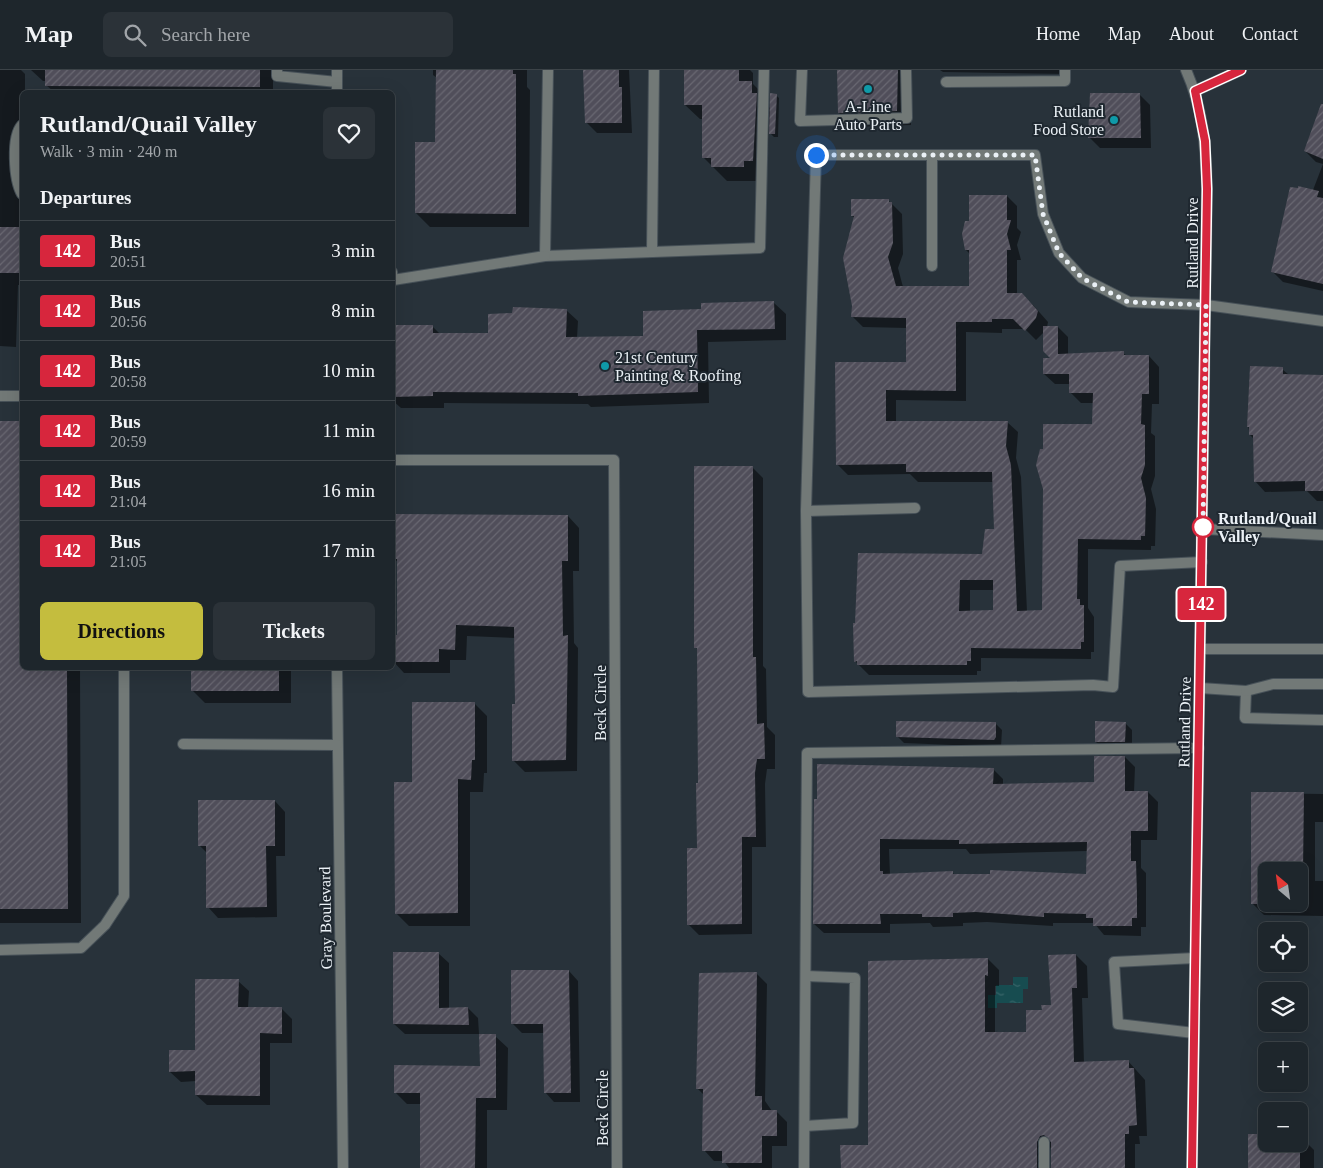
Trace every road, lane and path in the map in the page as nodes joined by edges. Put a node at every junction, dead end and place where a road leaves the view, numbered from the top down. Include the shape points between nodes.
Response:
1 (277, 70) edge
2 (338, 70) edge
3 (548, 70) edge
4 (654, 70) edge
5 (764, 70) edge
6 (802, 70) edge
7 (906, 70) edge
8 (1065, 70) edge
9 (1186, 70) edge
10 (1241, 70) edge
11 (946, 82) dead end
12 (337, 87) edge
13 (1195, 91) junction
14 (20, 131) edge
15 (932, 155) junction
16 (20, 188) edge
17 (652, 252) junction
18 (546, 256) junction
19 (932, 266) dead end
20 (395, 280) edge
21 (1206, 305) junction
22 (1323, 321) edge
23 (0, 396) edge
24 (20, 396) edge
25 (395, 460) edge
26 (915, 508) dead end
27 (806, 511) junction
28 (1203, 529) junction
29 (1323, 535) edge
30 (1202, 562) junction
31 (1200, 649) junction
32 (1323, 649) edge
33 (124, 670) edge
34 (337, 670) edge
35 (1323, 684) edge
36 (1200, 688) junction
37 (1246, 691) junction
38 (1323, 720) edge
39 (183, 744) dead end
40 (337, 745) junction
41 (1199, 748) junction
42 (0, 950) edge
43 (1195, 958) junction
44 (806, 976) junction
45 (1194, 1033) junction
46 (805, 1126) junction
47 (1044, 1142) dead end
48 (343, 1168) edge
49 (617, 1168) edge
50 (804, 1168) edge
51 (1044, 1168) edge
52 (1192, 1168) edge

1 - 12 street via 277,76
2 - 12 street
3 - 18 street
4 - 17 street
5 - 17 street via 760,248
6 - 7 street via 800,122 907,118
8 - 11 street via 1065,81
9 - 13 street, Rutland Drive
10 - 13 street
13 - 21 street, Rutland Drive via 1205,141
14 - 16 street via 16,144 16,176
15 - 19 street
15 - 21 street via 1035,155 1043,214 1059,253 1082,278 1128,302
15 - 27 street via 816,155
17 - 18 street
18 - 20 street
21 - 22 street
21 - 28 street, Rutland Drive
23 - 24 street
25 - 49 street, Beck Circle via 614,460
26 - 27 street
27 - 30 street via 808,692 1113,687 1120,566
28 - 29 street
28 - 30 street, Rutland Drive
30 - 31 street, Rutland Drive
31 - 32 street
31 - 36 street, Rutland Drive
33 - 42 street via 124,896 105,924 81,948
34 - 40 street, Gray Boulevard
35 - 37 street via 1273,684
36 - 37 street
36 - 41 street, Rutland Drive
37 - 38 street via 1245,718
39 - 40 street
40 - 48 street, Gray Boulevard
41 - 43 street, Rutland Drive
41 - 44 street via 807,753
43 - 45 street, Rutland Drive
43 - 45 street via 1114,962 1118,1024
44 - 46 street
44 - 46 street via 855,978 855,988 854,1123
45 - 52 street, Rutland Drive
46 - 50 street
47 - 51 street

